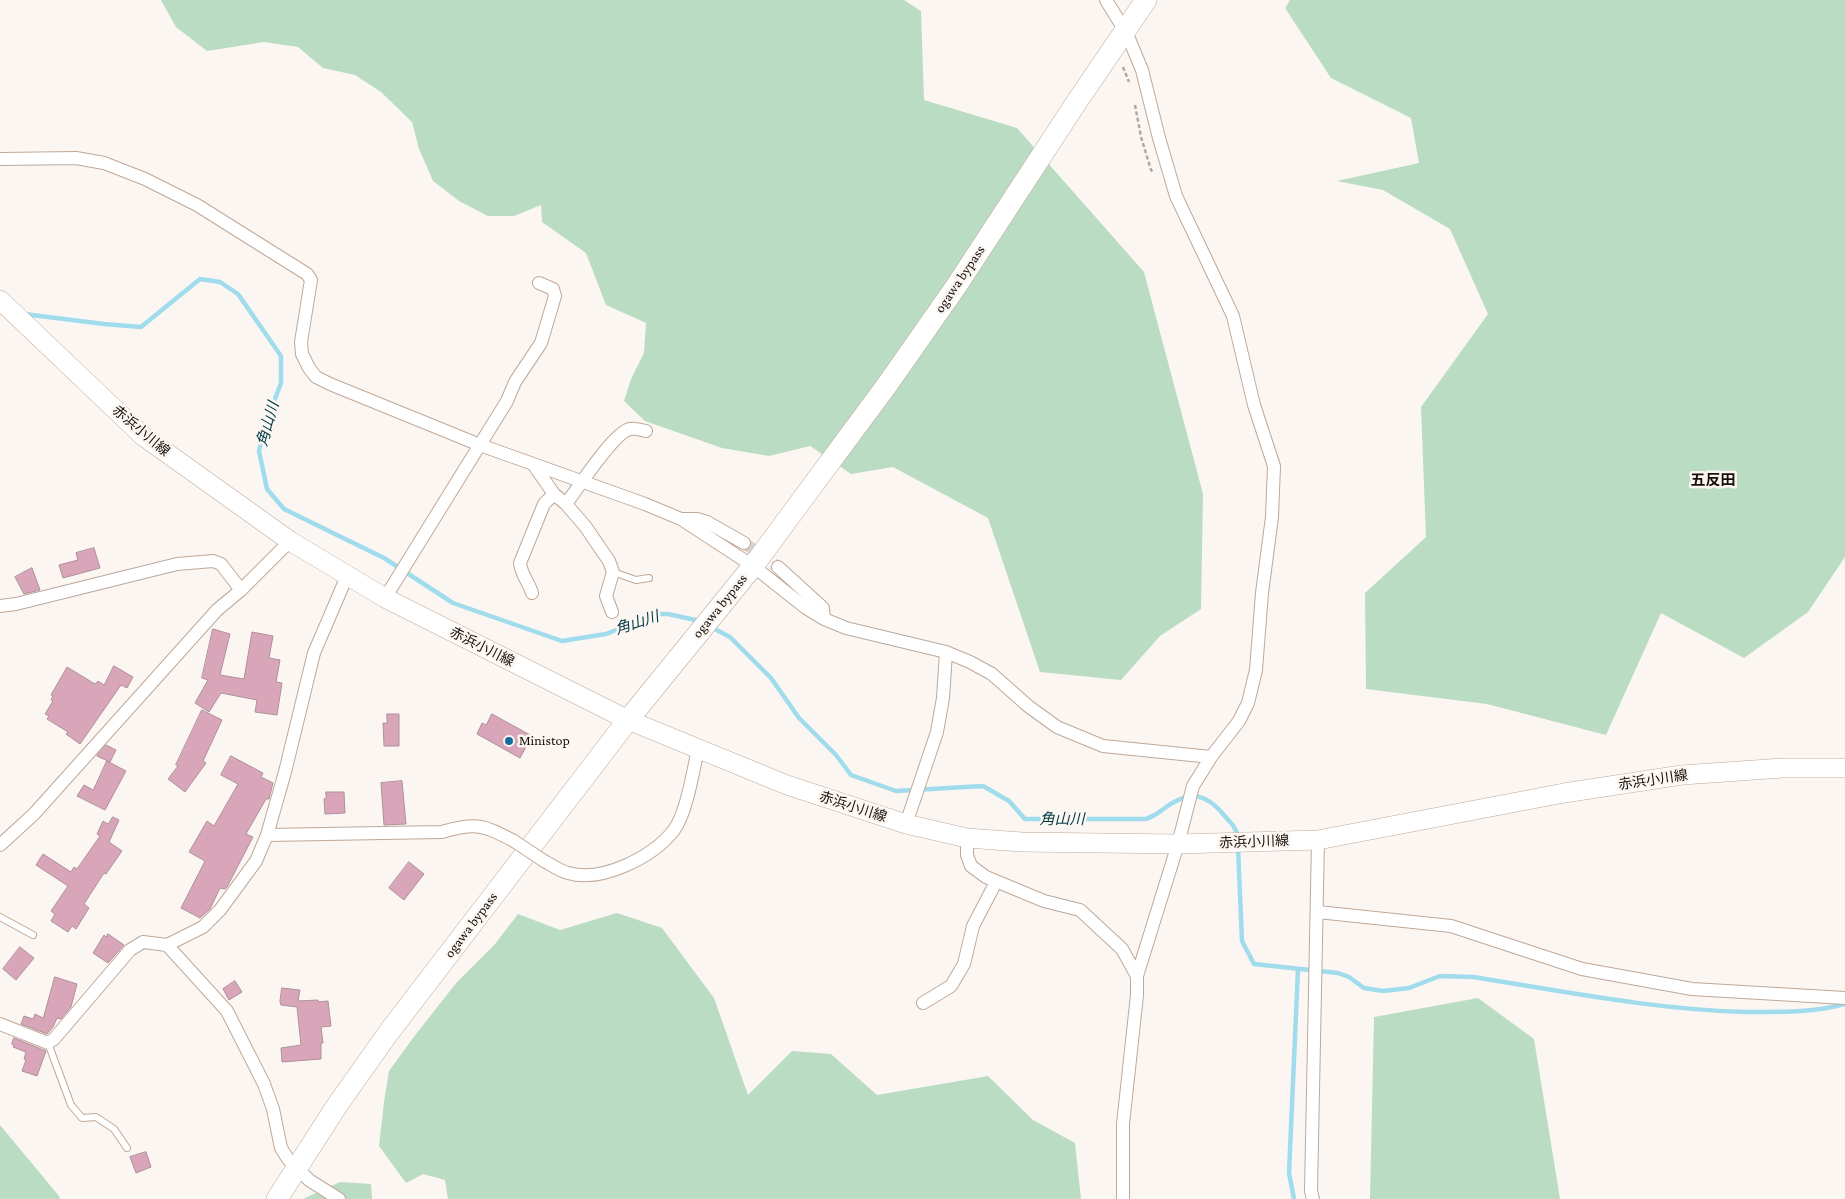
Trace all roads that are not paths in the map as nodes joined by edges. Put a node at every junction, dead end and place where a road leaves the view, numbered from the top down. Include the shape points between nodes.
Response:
1 (1106, 0) edge
2 (1146, 0) edge
3 (1125, 31) junction
4 (0, 160) edge
5 (539, 282) dead end
6 (0, 300) edge
7 (646, 431) dead end
8 (480, 445) junction
9 (533, 464) junction
10 (583, 482) junction
11 (554, 494) junction
12 (566, 504) junction
13 (681, 519) junction
14 (290, 541) junction
15 (744, 543) tunnel mouth
16 (753, 566) junction
17 (778, 567) tunnel mouth
18 (613, 572) junction
19 (347, 576) junction
20 (649, 578) dead end
21 (241, 590) junction
22 (390, 590) junction
23 (532, 593) dead end
24 (0, 606) edge
25 (612, 612) dead end
26 (824, 619) junction
27 (946, 652) junction
28 (628, 720) junction
29 (698, 749) junction
30 (1211, 757) junction
31 (1845, 768) edge
32 (906, 824) junction
33 (267, 835) junction
34 (967, 838) junction
35 (1318, 840) junction
36 (1178, 844) junction
37 (0, 845) edge
38 (996, 882) junction
39 (1318, 912) junction
40 (0, 918) edge
41 (33, 935) dead end
42 (167, 945) junction
43 (1137, 976) junction
44 (1845, 998) edge
45 (923, 1003) dead end
46 (0, 1024) edge
47 (48, 1043) junction
48 (127, 1148) dead end
49 (296, 1168) junction
50 (277, 1199) edge
51 (339, 1199) edge
52 (1123, 1199) edge
53 (1313, 1199) edge

1 - 3 street
2 - 3 highway, ogawa bypass
3 - 16 highway, ogawa bypass via 887,385
3 - 30 street via 1142,70 1176,196 1233,316 1254,405 1274,466 1256,670 1248,703 1239,721
4 - 8 street via 76,158 104,163 197,205 308,274 311,280 301,342 302,354 316,377
5 - 8 street via 553,289 555,296 542,343 515,382
6 - 14 main road, 赤浜小川線 via 144,436
7 - 10 street via 630,429 621,434
8 - 9 street
8 - 22 street
9 - 10 street
9 - 11 street
10 - 12 street
10 - 13 street
11 - 12 street
11 - 23 street via 544,504 520,563
12 - 18 street via 598,544
13 - 15 street via 707,522
13 - 16 street
14 - 19 main road, 赤浜小川線
14 - 21 street
16 - 26 street
16 - 28 highway, ogawa bypass
17 - 26 street via 823,608
18 - 20 lane via 636,580
18 - 25 street via 606,596
19 - 22 main road, 赤浜小川線
19 - 33 street via 314,653
21 - 24 street via 221,564 213,561 177,564
21 - 37 street via 217,610 34,814
22 - 28 main road, 赤浜小川線
26 - 27 street via 846,628
27 - 30 street via 992,674 1057,727 1103,746
27 - 32 street via 937,732
28 - 29 main road, 赤浜小川線
28 - 49 highway, ogawa bypass via 389,1032
29 - 32 main road, 赤浜小川線 via 787,785
29 - 33 street, bridge via 674,830 648,854 596,875 567,873 514,841 480,826 442,832
30 - 36 street via 1193,786
31 - 35 main road, 赤浜小川線 via 1783,768 1682,775 1564,793
32 - 34 main road, 赤浜小川線
33 - 42 street via 256,861 220,910 203,927
34 - 36 main road, 赤浜小川線
34 - 38 street via 971,866
35 - 36 main road, 赤浜小川線
35 - 39 street
36 - 43 street
38 - 43 street via 1044,901 1080,910 1122,949
38 - 45 street via 973,926 964,964 951,986
39 - 44 street via 1451,926 1582,969 1692,989
39 - 53 street
40 - 41 lane
42 - 47 street via 143,942 130,950
42 - 49 street via 227,1011 264,1084 281,1148
43 - 52 street via 1123,1124
46 - 47 street
47 - 48 lane via 71,1105 82,1118 96,1117 114,1129
49 - 50 highway, ogawa bypass
49 - 51 street

